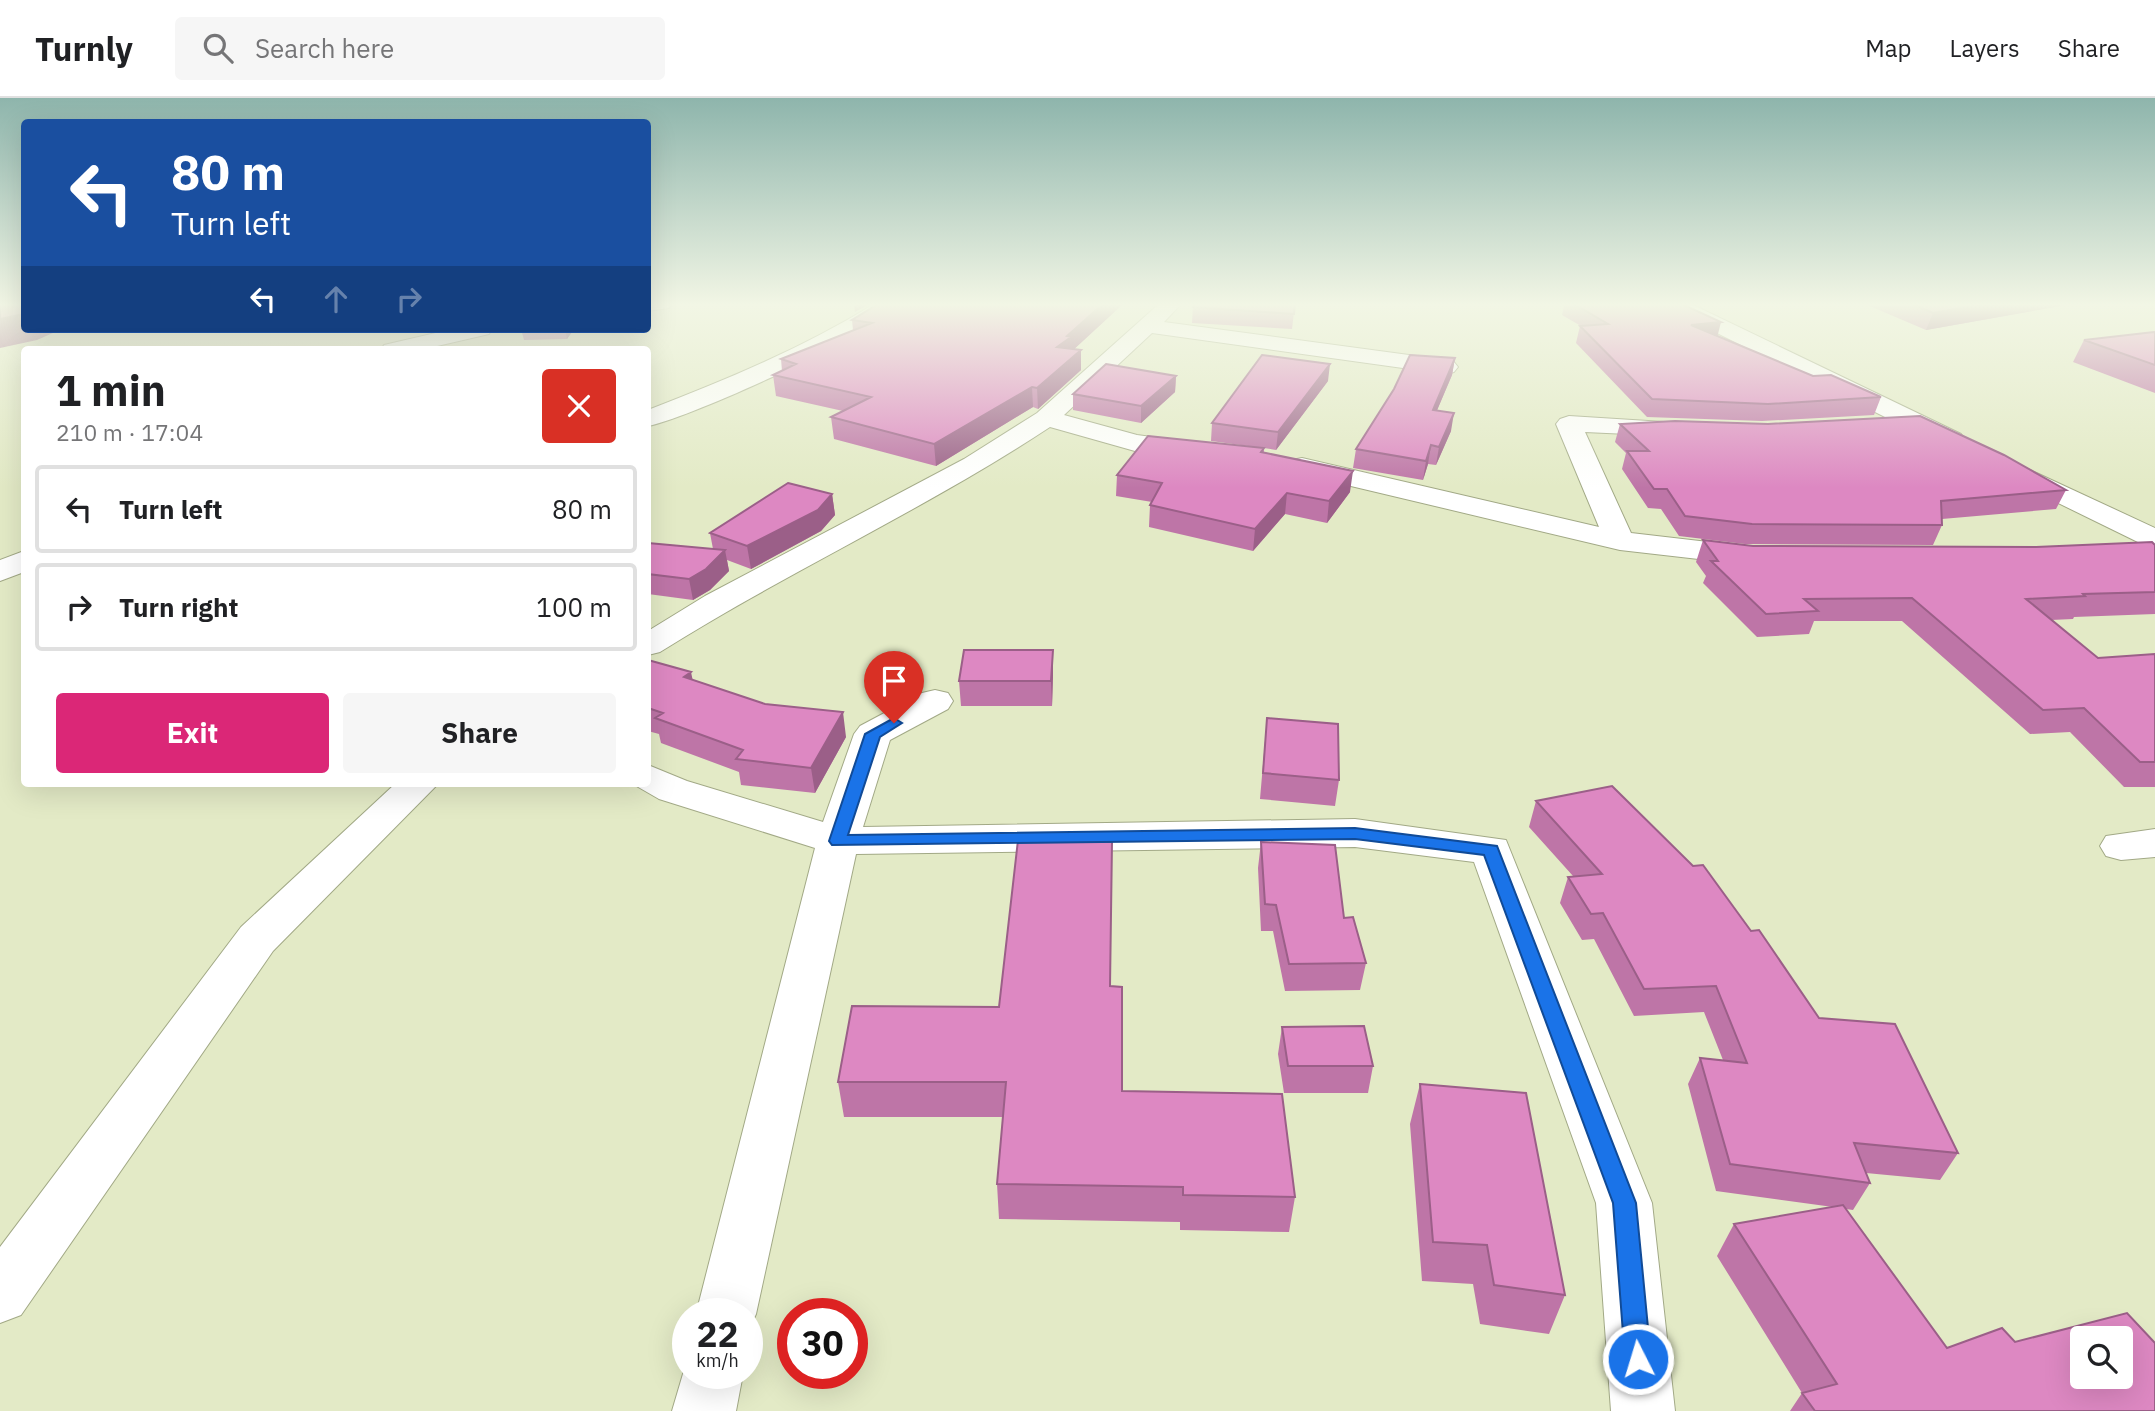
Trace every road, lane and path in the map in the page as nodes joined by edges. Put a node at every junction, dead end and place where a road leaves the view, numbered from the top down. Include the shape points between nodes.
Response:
1 (775, 365) edge
2 (1104, 365) edge
3 (1433, 365) edge
4 (1799, 365) edge
5 (1446, 367) edge
6 (651, 418) edge
7 (1046, 418) junction
8 (1917, 423) junction
9 (1865, 426) edge
10 (1693, 429) edge
11 (1216, 452) edge
12 (1282, 462) edge
13 (2155, 539) edge
14 (1620, 541) junction
15 (2155, 552) edge
16 (2116, 553) edge
17 (1785, 556) edge
18 (21, 562) edge
19 (0, 572) edge
20 (651, 643) edge
21 (935, 701) dead end
22 (651, 779) edge
23 (415, 787) edge
24 (838, 841) junction
25 (0, 1295) edge
26 (730, 1298) edge
27 (709, 1389) edge
28 (704, 1411) edge
29 (1643, 1411) edge

1 - 6 street
2 - 7 street
3 - 5 street
4 - 8 street
7 - 11 street via 1135,443
7 - 20 street via 974,466 716,603
8 - 9 street
8 - 13 street
10 - 14 street via 1569,424
12 - 14 street
14 - 17 street via 1745,556
15 - 16 street
18 - 19 street
21 - 24 street via 873,734
22 - 24 street via 673,790
23 - 25 street via 257,939
24 - 26 street
24 - 29 street via 1355,833 1491,850 1624,1203
27 - 28 street

